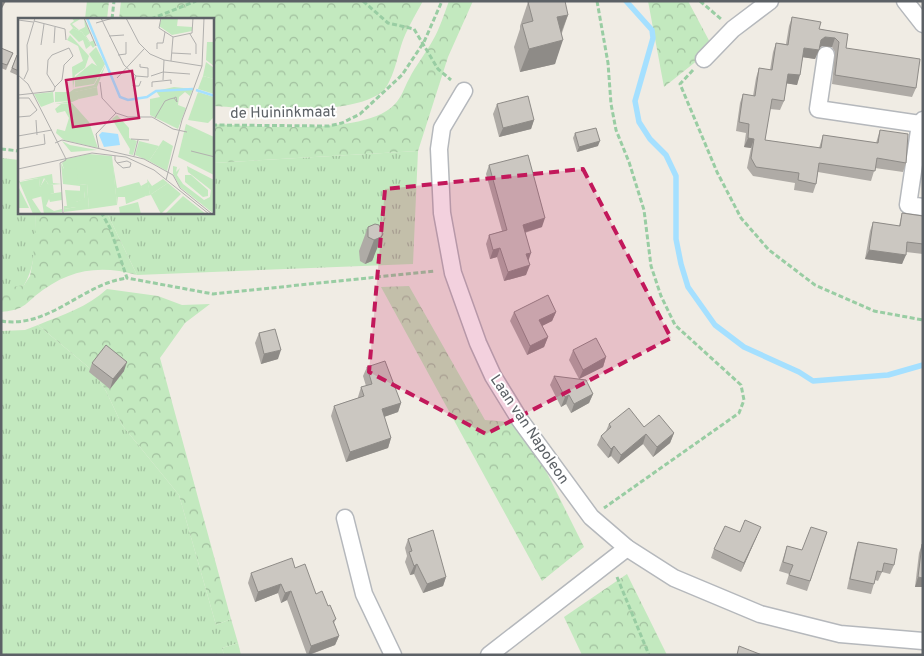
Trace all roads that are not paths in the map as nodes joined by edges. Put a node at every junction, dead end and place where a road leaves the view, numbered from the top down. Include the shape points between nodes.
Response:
1 (770, 1) edge
2 (905, 1) edge
3 (923, 24) edge
4 (826, 54) dead end
5 (704, 59) road end
6 (464, 91) road end
7 (921, 122) edge
8 (923, 207) edge
9 (345, 518) dead end
10 (627, 548) junction
11 (923, 641) edge
12 (393, 655) edge
13 (490, 655) edge

1 - 5 street via 734,29
2 - 3 street
4 - 7 street via 818,109
6 - 10 street, Laan van Napoleon via 442,128 439,149 442,213 452,269 478,343 493,376 520,420 590,517
7 - 8 street via 908,205
9 - 12 street via 364,594
10 - 11 street, Laan van Napoleon via 674,578 760,614 840,634
10 - 13 street

